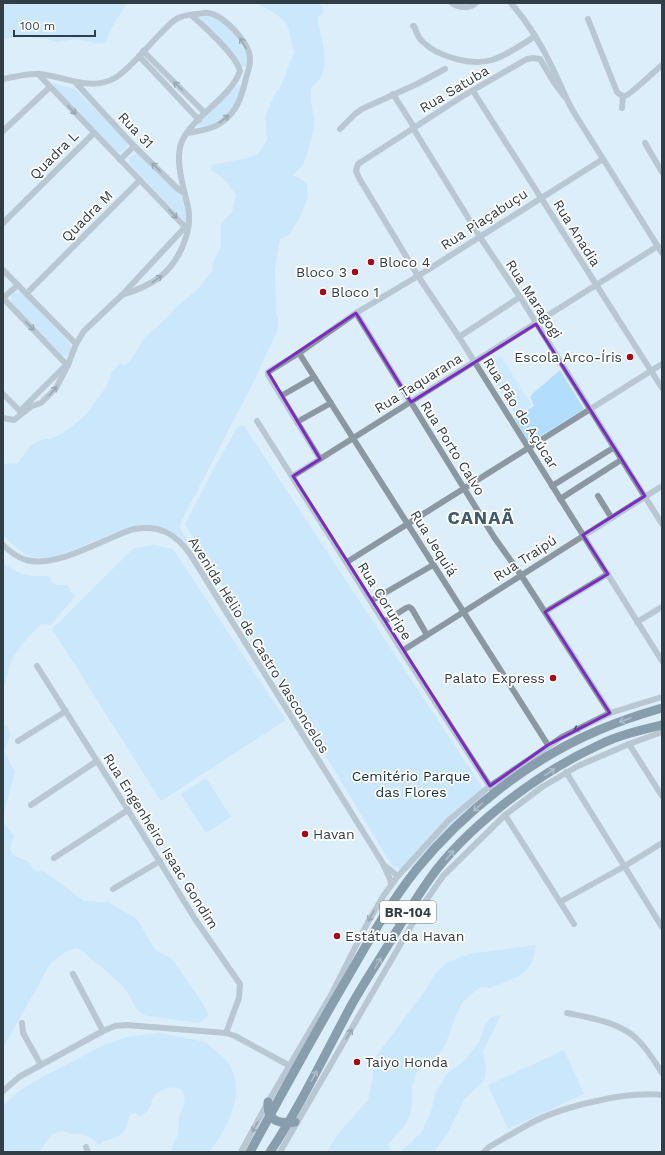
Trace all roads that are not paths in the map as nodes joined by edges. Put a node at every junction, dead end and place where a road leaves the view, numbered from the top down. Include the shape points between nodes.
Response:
1 (452, 3) edge
2 (476, 3) edge
3 (511, 3) edge
4 (191, 15) junction
5 (588, 19) dead end
6 (413, 26) dead end
7 (535, 36) junction
8 (141, 54) junction
9 (662, 66) edge
10 (445, 69) dead end
11 (38, 74) junction
12 (237, 78) junction
13 (3, 79) edge
14 (246, 80) junction
15 (74, 81) junction
16 (50, 87) junction
17 (473, 91) junction
18 (393, 94) junction
19 (564, 96) junction
20 (623, 96) junction
21 (622, 108) dead end
22 (205, 113) junction
23 (199, 120) junction
24 (413, 128) junction
25 (340, 129) dead end
26 (3, 131) edge
27 (94, 132) junction
28 (188, 133) junction
29 (645, 143) dead end
30 (134, 146) junction
31 (603, 159) junction
32 (120, 160) junction
33 (662, 172) edge
34 (359, 178) joint
35 (140, 180) junction
36 (184, 193) junction
37 (541, 197) junction
38 (3, 223) edge
39 (187, 228) junction
40 (480, 237) junction
41 (658, 246) junction
42 (662, 253) edge
43 (3, 270) edge
44 (418, 276) junction
45 (18, 285) junction
46 (596, 285) junction
47 (27, 293) junction
48 (122, 295) junction
49 (520, 297) junction
50 (3, 298) edge
51 (356, 313) junction
52 (536, 324) junction
53 (459, 337) junction
54 (76, 344) junction
55 (299, 353) junction
56 (72, 356) junction
57 (475, 362) junction
58 (66, 364) junction
59 (662, 364) edge
60 (651, 370) junction
61 (314, 377) junction
62 (662, 388) edge
63 (3, 394) edge
64 (281, 396) junction
65 (411, 402) junction
66 (331, 403) junction
67 (590, 410) junction
68 (21, 413) junction
69 (3, 418) edge
70 (256, 421) dead end
71 (297, 422) junction
72 (353, 438) junction
73 (529, 448) junction
74 (613, 448) junction
75 (320, 459) junction
76 (621, 460) junction
77 (293, 476) junction
78 (552, 486) junction
79 (662, 486) edge
80 (463, 488) junction
81 (598, 496) dead end
82 (645, 496) junction
83 (560, 499) junction
84 (611, 517) junction
85 (408, 524) junction
86 (662, 524) edge
87 (583, 535) junction
88 (3, 545) edge
89 (347, 562) junction
90 (433, 564) junction
91 (608, 574) junction
92 (521, 575) junction
93 (371, 601) junction
94 (662, 607) edge
95 (464, 612) junction
96 (545, 612) junction
97 (384, 622) junction
98 (638, 622) junction
99 (427, 635) junction
100 (402, 651) junction
101 (662, 661) edge
102 (37, 666) dead end
103 (662, 697) edge
104 (662, 708) edge
105 (66, 711) junction
106 (610, 713) junction
107 (662, 725) edge
108 (662, 732) edge
109 (18, 741) dead end
110 (629, 744) junction
111 (548, 745) junction
112 (97, 761) junction
113 (566, 772) junction
114 (492, 789) junction
115 (662, 796) edge
116 (31, 805) dead end
117 (128, 810) junction
118 (505, 815) junction
119 (662, 843) edge
120 (54, 858) dead end
121 (160, 861) junction
122 (382, 862) junction
123 (625, 866) junction
124 (398, 876) junction
125 (391, 884) junction
126 (113, 889) dead end
127 (560, 902) junction
128 (574, 924) dead end
129 (662, 927) edge
130 (73, 974) dead end
131 (335, 994) junction
132 (567, 1013) dead end
133 (22, 1023) dead end
134 (103, 1031) junction
135 (226, 1033) junction
136 (41, 1065) junction
137 (290, 1066) junction
138 (662, 1073) edge
139 (3, 1091) edge
140 (662, 1095) edge
141 (268, 1102) junction
142 (270, 1116) junction
143 (293, 1122) junction
144 (241, 1152) edge
145 (250, 1152) edge
146 (270, 1152) edge
147 (280, 1152) edge
148 (484, 1152) edge

1 - 2 street via 468,7
3 - 7 street
4 - 8 street via 178,18
4 - 12 street via 235,60 240,71
14 -> 4 street via 250,55 231,26 216,15
5 - 20 street via 617,92
6 - 7 street via 421,40 432,48 452,58 478,62 493,60
7 - 19 street
8 - 15 street via 124,72 108,82 96,85
22 -> 8 street
8 - 23 street
9 - 20 street via 628,95
10 - 18 street
11 - 13 street
11 - 15 street
11 - 16 street, Quadra L
12 - 14 street
12 - 22 street via 231,88
28 -> 14 street via 211,128 222,122 239,103
15 - 30 street, Rua 31
16 - 26 street
16 -> 27 street, Quadra L
17 - 19 street, Rua Satuba via 527,59 535,58 540,59
17 - 24 street, Rua Satuba
17 - 37 street, Rua Anadia
18 - 24 street, Rua Maragogi
18 - 25 street via 362,109
19 - 31 street
20 - 21 street
22 - 23 street
23 - 28 street
24 - 34 street, Rua Satuba via 358,164 356,171
24 - 40 street, Rua Maragogi
27 - 32 street
27 - 38 street, Quadra L
28 - 36 street via 182,141 179,154
29 - 33 street
30 - 32 street
36 -> 30 street, Rua 31
31 - 37 street, Rua Piaçabuçu
31 - 41 street
32 - 35 street
34 - 44 street, Rua Pão de Açúcar
35 -> 39 street
35 - 47 street, Quadra M
36 - 39 street via 188,207
37 - 40 street, Rua Piaçabuçu
37 - 46 street, Rua Anadia
39 - 48 street
48 -> 39 street via 140,289 160,277 176,258
40 - 44 street, Rua Piaçabuçu
40 - 49 street, Rua Maragogi
41 - 42 street
41 - 46 street, Rua Taquarana
43 - 45 street
44 - 51 street, Rua Piaçabuçu
44 - 53 street, Rua Pão de Açúcar
45 - 47 street
45 - 50 street
46 - 52 street, Rua Taquarana
46 - 60 street, Rua Anadia
47 - 54 street
48 - 54 street via 84,331
49 - 52 street, Rua Maragogi
49 - 53 street
50 -> 58 street
51 - 55 street, Rua Piaçabuçu
51 - 65 street, Rua Porto Calvo
52 - 57 street, Rua Taquarana
52 - 67 street, Rua Maragogi
53 - 57 street, Rua Pão de Açúcar
54 - 56 street
55 - 61 street, Rua Jequiá
55 - 64 street, Rua Piaçabuçu via 268,372
56 - 58 street
68 -> 56 street via 50,396
57 - 65 street, Rua Taquarana
57 - 73 street, Rua Pão de Açúcar
58 - 68 street
59 - 60 street
60 - 62 street, Rua Anadia
60 - 67 street
61 - 64 street
61 - 66 street, Rua Jequiá
63 - 68 street
64 - 71 street
65 - 72 street, Rua Taquarana
65 - 80 street, Rua Porto Calvo
66 - 71 street
66 - 72 street, Rua Jequiá
67 - 73 street
67 - 74 street, Rua Maragogi
68 - 69 street via 14,420
70 - 77 street, Rua Coruripe
71 - 75 street
72 - 75 street, Rua Taquarana
72 - 85 street, Rua Jequiá
73 - 78 street, Rua Pão de Açúcar
73 - 80 street
74 - 76 street, Rua Maragogi
74 - 78 street
75 - 77 street, Rua Taquarana
76 - 82 street, Rua Maragogi
76 - 83 street
77 - 89 street, Rua Coruripe
78 - 83 street, Rua Pão de Açúcar
79 - 82 street, Rua Traipú
80 - 85 street
80 - 92 street, Rua Porto Calvo
81 - 84 street
82 - 84 street, Rua Traipú
82 - 86 street, Rua Maragogi
83 - 87 street, Rua Pão de Açúcar
84 - 87 street, Rua Traipú
85 - 89 street
85 - 90 street, Rua Jequiá
87 - 91 street, Rua Pão de Açúcar
87 - 92 street, Rua Traipú
88 - 122 street, Avenida Hélio de Castro Vasconcelos via 18,557 42,562 58,559 134,529 158,530 177,538 190,554
89 - 93 street, Rua Coruripe
90 - 93 street
90 - 95 street, Rua Jequiá
91 - 96 street
91 - 98 street, Rua Pão de Açúcar
92 - 95 street, Rua Traipú
92 - 96 street, Rua Porto Calvo
93 - 97 street, Rua Coruripe
94 - 98 street
95 - 99 street, Rua Traipú
95 - 111 street, Rua Jequiá
96 - 106 street, Rua Porto Calvo
97 - 99 street via 410,607
97 - 100 street, Rua Coruripe
98 - 101 street, Rua Pão de Açúcar
99 - 100 street, Rua Traipú
100 - 114 street, Rua Coruripe
102 - 105 street, Rua Engenheiro Isaac Gondim
103 - 106 street
104 -> 114 highway, BR-104 via 615,723 566,746
105 - 109 street
105 - 112 street, Rua Engenheiro Isaac Gondim
106 -> 111 street
143 -> 107 highway, BR-104 via 353,1003 410,908 456,848 500,808 567,761 623,735
108 - 110 street
110 - 113 street
110 - 115 street
111 - 114 street
112 - 116 street
112 - 117 street, Rua Engenheiro Isaac Gondim
113 - 118 street
113 - 123 street
114 - 124 street via 449,820
114 -> 131 highway, BR-104 via 415,871
117 - 120 street
117 - 121 street, Rua Engenheiro Isaac Gondim
118 - 127 street
143 -> 118 street via 443,876
119 - 123 street
121 - 126 street
121 - 135 street, Rua Engenheiro Isaac Gondim via 195,919 240,984 239,998
122 - 124 street, Avenida Hélio de Castro Vasconcelos
122 - 125 street, Avenida Hélio de Castro Vasconcelos
123 - 127 street
123 - 129 street
124 - 125 street
125 -> 131 street via 368,922
127 - 128 street
130 - 134 street
131 - 137 street
131 - 142 highway, BR-104
132 - 138 street via 605,1022 629,1033 643,1045
133 - 136 street via 23,1033
134 - 135 street via 127,1025
134 - 136 street
135 - 137 street
136 - 139 street
137 - 141 street
140 - 148 street via 633,1095 569,1108 537,1120
141 - 142 highway
141 -> 144 street
142 - 143 highway via 276,1121
142 - 145 highway, BR-104
143 - 146 highway, BR-104
143 - 147 street

